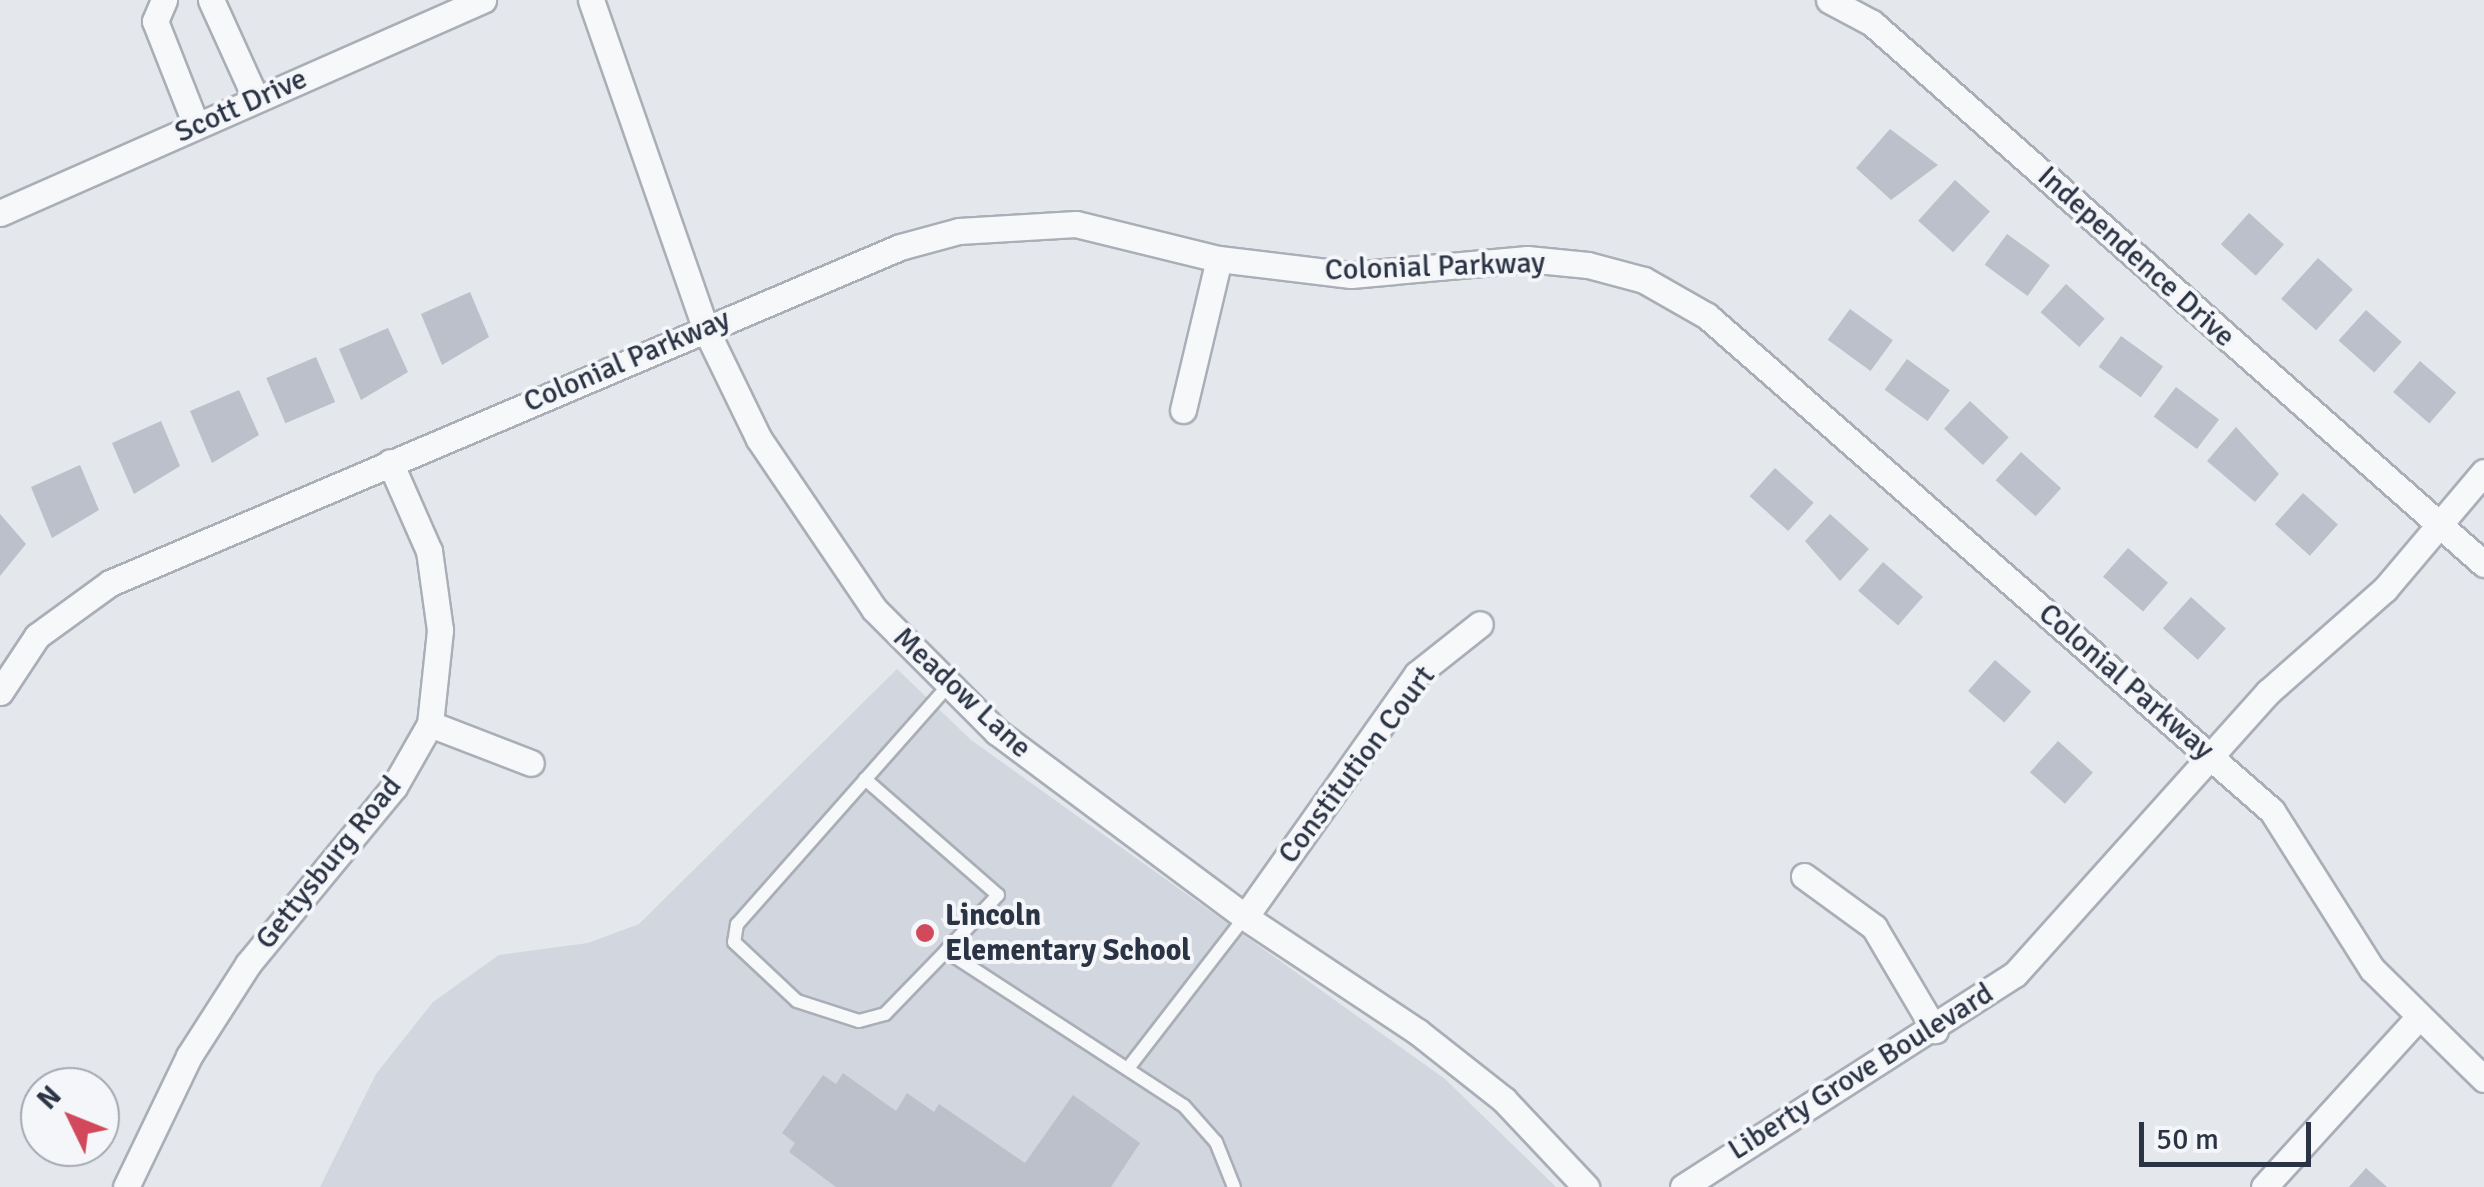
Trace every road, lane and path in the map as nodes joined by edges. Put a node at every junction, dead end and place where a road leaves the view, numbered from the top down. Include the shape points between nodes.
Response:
1 (164, 0) edge
2 (211, 0) edge
3 (483, 0) edge
4 (592, 0) edge
5 (1829, 0) edge
6 (256, 100) junction
7 (196, 126) junction
8 (0, 213) edge
9 (1219, 259) junction
10 (705, 328) junction
11 (1183, 410) dead end
12 (390, 462) junction
13 (2484, 472) edge
14 (2437, 524) junction
15 (2484, 564) edge
16 (1480, 624) dead end
17 (947, 688) junction
18 (0, 692) edge
19 (430, 724) junction
20 (2212, 757) junction
21 (531, 764) dead end
22 (865, 780) junction
23 (1804, 876) dead end
24 (1245, 917) junction
25 (946, 951) junction
26 (2418, 1018) junction
27 (1935, 1030) junction
28 (1128, 1067) junction
29 (2484, 1079) edge
30 (126, 1187) edge
31 (1234, 1187) edge
32 (1586, 1187) edge
33 (1683, 1187) edge
34 (2264, 1187) edge

1 - 7 street via 155,21
2 - 6 street
3 - 6 street, Scott Drive
4 - 10 street, Meadow Lane
5 - 14 street, Independence Drive via 1872,23
6 - 7 street, Scott Drive
7 - 8 street, Scott Drive
9 - 10 street, Colonial Parkway via 1076,224 1014,223 900,247
9 - 11 street
9 - 20 street, Colonial Parkway via 1350,275 1527,258 1644,280 1761,360
10 - 12 street, Colonial Parkway
10 - 17 street, Meadow Lane via 759,439 810,520 874,609
12 - 18 street, Colonial Parkway via 110,583 37,636
12 - 19 street, Gettysburg Road via 428,551 440,630
13 - 14 street, Liberty Grove Boulevard
14 - 15 street, Independence Drive
14 - 20 street, Liberty Grove Boulevard via 2385,589 2268,692
16 - 24 street, Constitution Court via 1417,674
17 - 22 lane
17 - 24 street, Meadow Lane
19 - 21 street
19 - 30 street, Gettysburg Road via 394,787 248,964 190,1056
20 - 26 street, Colonial Parkway via 2272,811 2341,928
20 - 27 street, Liberty Grove Boulevard via 2016,974
22 - 25 lane via 998,895
22 - 25 lane via 737,924 734,942 797,1001 859,1022 885,1014
23 - 27 street via 1874,927
24 - 28 lane
24 - 32 street, Meadow Lane via 1504,1100
25 - 28 lane
26 - 29 street, Colonial Parkway
26 - 34 street
27 - 33 street, Liberty Grove Boulevard via 1791,1112
28 - 31 lane via 1216,1142

